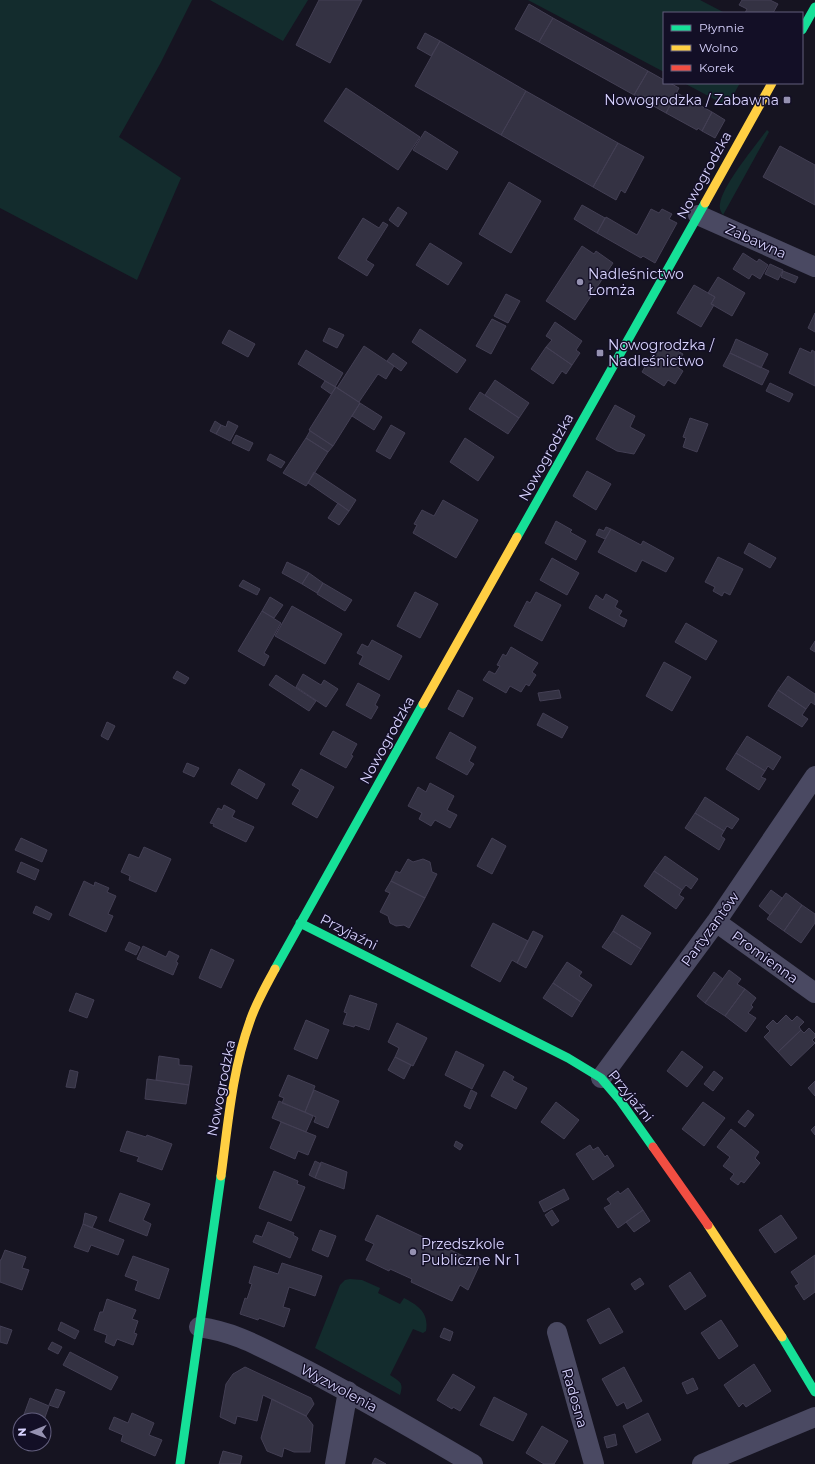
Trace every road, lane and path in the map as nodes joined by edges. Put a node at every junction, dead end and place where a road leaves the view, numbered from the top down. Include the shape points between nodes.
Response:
1 (815, 7) edge
2 (803, 28) edge
3 (771, 84) edge
4 (698, 214) junction
5 (815, 267) edge
6 (815, 776) edge
7 (716, 922) junction
8 (300, 923) junction
9 (815, 993) edge
10 (601, 1078) junction
11 (199, 1327) junction
12 (557, 1332) dead end
13 (348, 1391) junction
14 (815, 1392) edge
15 (815, 1418) edge
16 (180, 1464) edge
17 (335, 1464) edge
18 (473, 1464) edge
19 (594, 1464) edge
20 (702, 1464) edge

1 - 2 street
3 - 4 street, Nowogrodzka
4 - 5 street, Zabawna
4 - 8 street, Nowogrodzka
6 - 7 street, Partyzantów
7 - 9 street, Promienna
7 - 10 street, Partyzantów
8 - 10 street, Przyjaźni via 568,1058
8 - 11 street, Nowogrodzka via 260,997 236,1070
10 - 14 street, Przyjaźni via 619,1099 724,1249 766,1311
11 - 13 street, Wyzwolenia via 236,1336
11 - 16 street, Nowogrodzka
12 - 19 street, Radosna
13 - 17 street
13 - 18 street, Wyzwolenia
15 - 20 street

